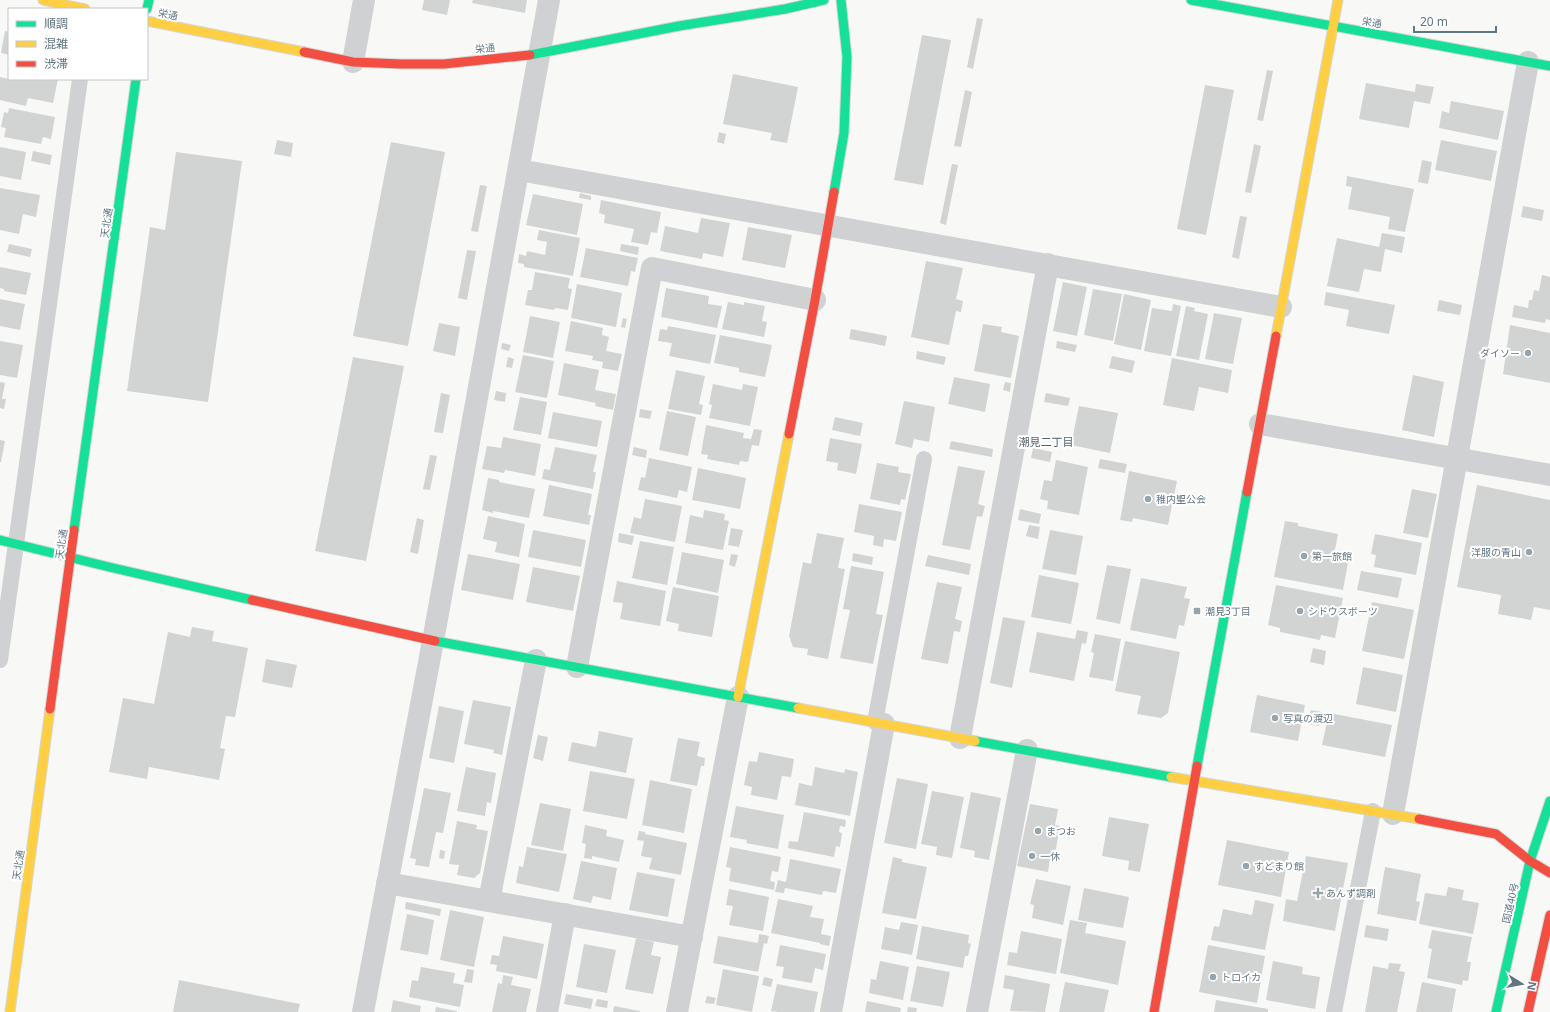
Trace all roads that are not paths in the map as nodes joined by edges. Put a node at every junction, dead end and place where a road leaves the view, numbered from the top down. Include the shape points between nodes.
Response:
1 (43, 0) edge
2 (364, 0) edge
3 (549, 0) edge
4 (824, 0) edge
5 (841, 0) edge
6 (1190, 0) edge
7 (1338, 0) edge
8 (80, 8) edge
9 (148, 21) edge
10 (1334, 27) junction
11 (539, 54) junction
12 (354, 62) junction
13 (1528, 62) junction
14 (1550, 66) edge
15 (80, 80) edge
16 (136, 80) edge
17 (519, 170) junction
18 (829, 227) junction
19 (1048, 264) junction
20 (815, 300) junction
21 (1281, 307) junction
22 (1260, 424) junction
23 (1458, 458) junction
24 (924, 459) dead end
25 (1550, 475) edge
26 (0, 540) edge
27 (16, 544) junction
28 (70, 558) junction
29 (433, 641) junction
30 (0, 660) edge
31 (536, 660) junction
32 (577, 667) junction
33 (738, 697) junction
34 (879, 723) junction
35 (960, 738) junction
36 (1026, 750) junction
37 (1194, 781) junction
38 (1550, 800) edge
39 (1383, 813) junction
40 (1530, 861) junction
41 (1550, 873) edge
42 (387, 883) junction
43 (489, 901) junction
44 (565, 914) junction
45 (1550, 916) edge
46 (692, 937) junction
47 (10, 1012) edge
48 (362, 1012) edge
49 (547, 1012) edge
50 (677, 1012) edge
51 (830, 1012) edge
52 (977, 1012) edge
53 (1154, 1012) edge
54 (1334, 1012) edge
55 (1496, 1012) edge
56 (1528, 1012) edge

1 - 8 main road
2 - 12 street
3 - 11 street
4 - 11 main road, 栄通 via 785,10 679,26
5 - 18 main road via 847,57 844,133
6 - 10 main road, 栄通
7 - 10 main road
9 - 12 main road, 栄通
10 - 13 main road, 栄通
10 - 21 main road
11 - 12 main road, 栄通 via 444,64
11 - 17 street
13 - 14 main road, 栄通
13 - 23 street
15 - 27 lane
16 - 28 main road, 天北通
17 - 18 street
17 - 29 street
18 - 19 street
18 - 20 main road
19 - 21 street
19 - 35 street
20 - 32 street via 652,268
20 - 33 main road
21 - 22 main road
22 - 23 street
22 - 37 main road
23 - 25 street
23 - 39 street
24 - 34 lane
26 - 27 main road
27 - 28 main road
27 - 30 lane
28 - 29 main road
28 - 47 main road, 天北通
29 - 31 main road
29 - 42 street
31 - 32 main road
31 - 43 street
32 - 33 main road
33 - 34 main road
33 - 46 street
34 - 35 main road
34 - 51 street
35 - 36 main road
36 - 37 main road
36 - 52 street
37 - 39 main road
37 - 53 main road
38 - 40 main road, 国道40号
39 - 40 main road via 1496,834
39 - 54 lane
40 - 41 main road
40 - 55 main road, 国道40号
42 - 43 street
42 - 48 street
43 - 44 street
44 - 46 street
44 - 49 street
45 - 56 main road
46 - 50 street

